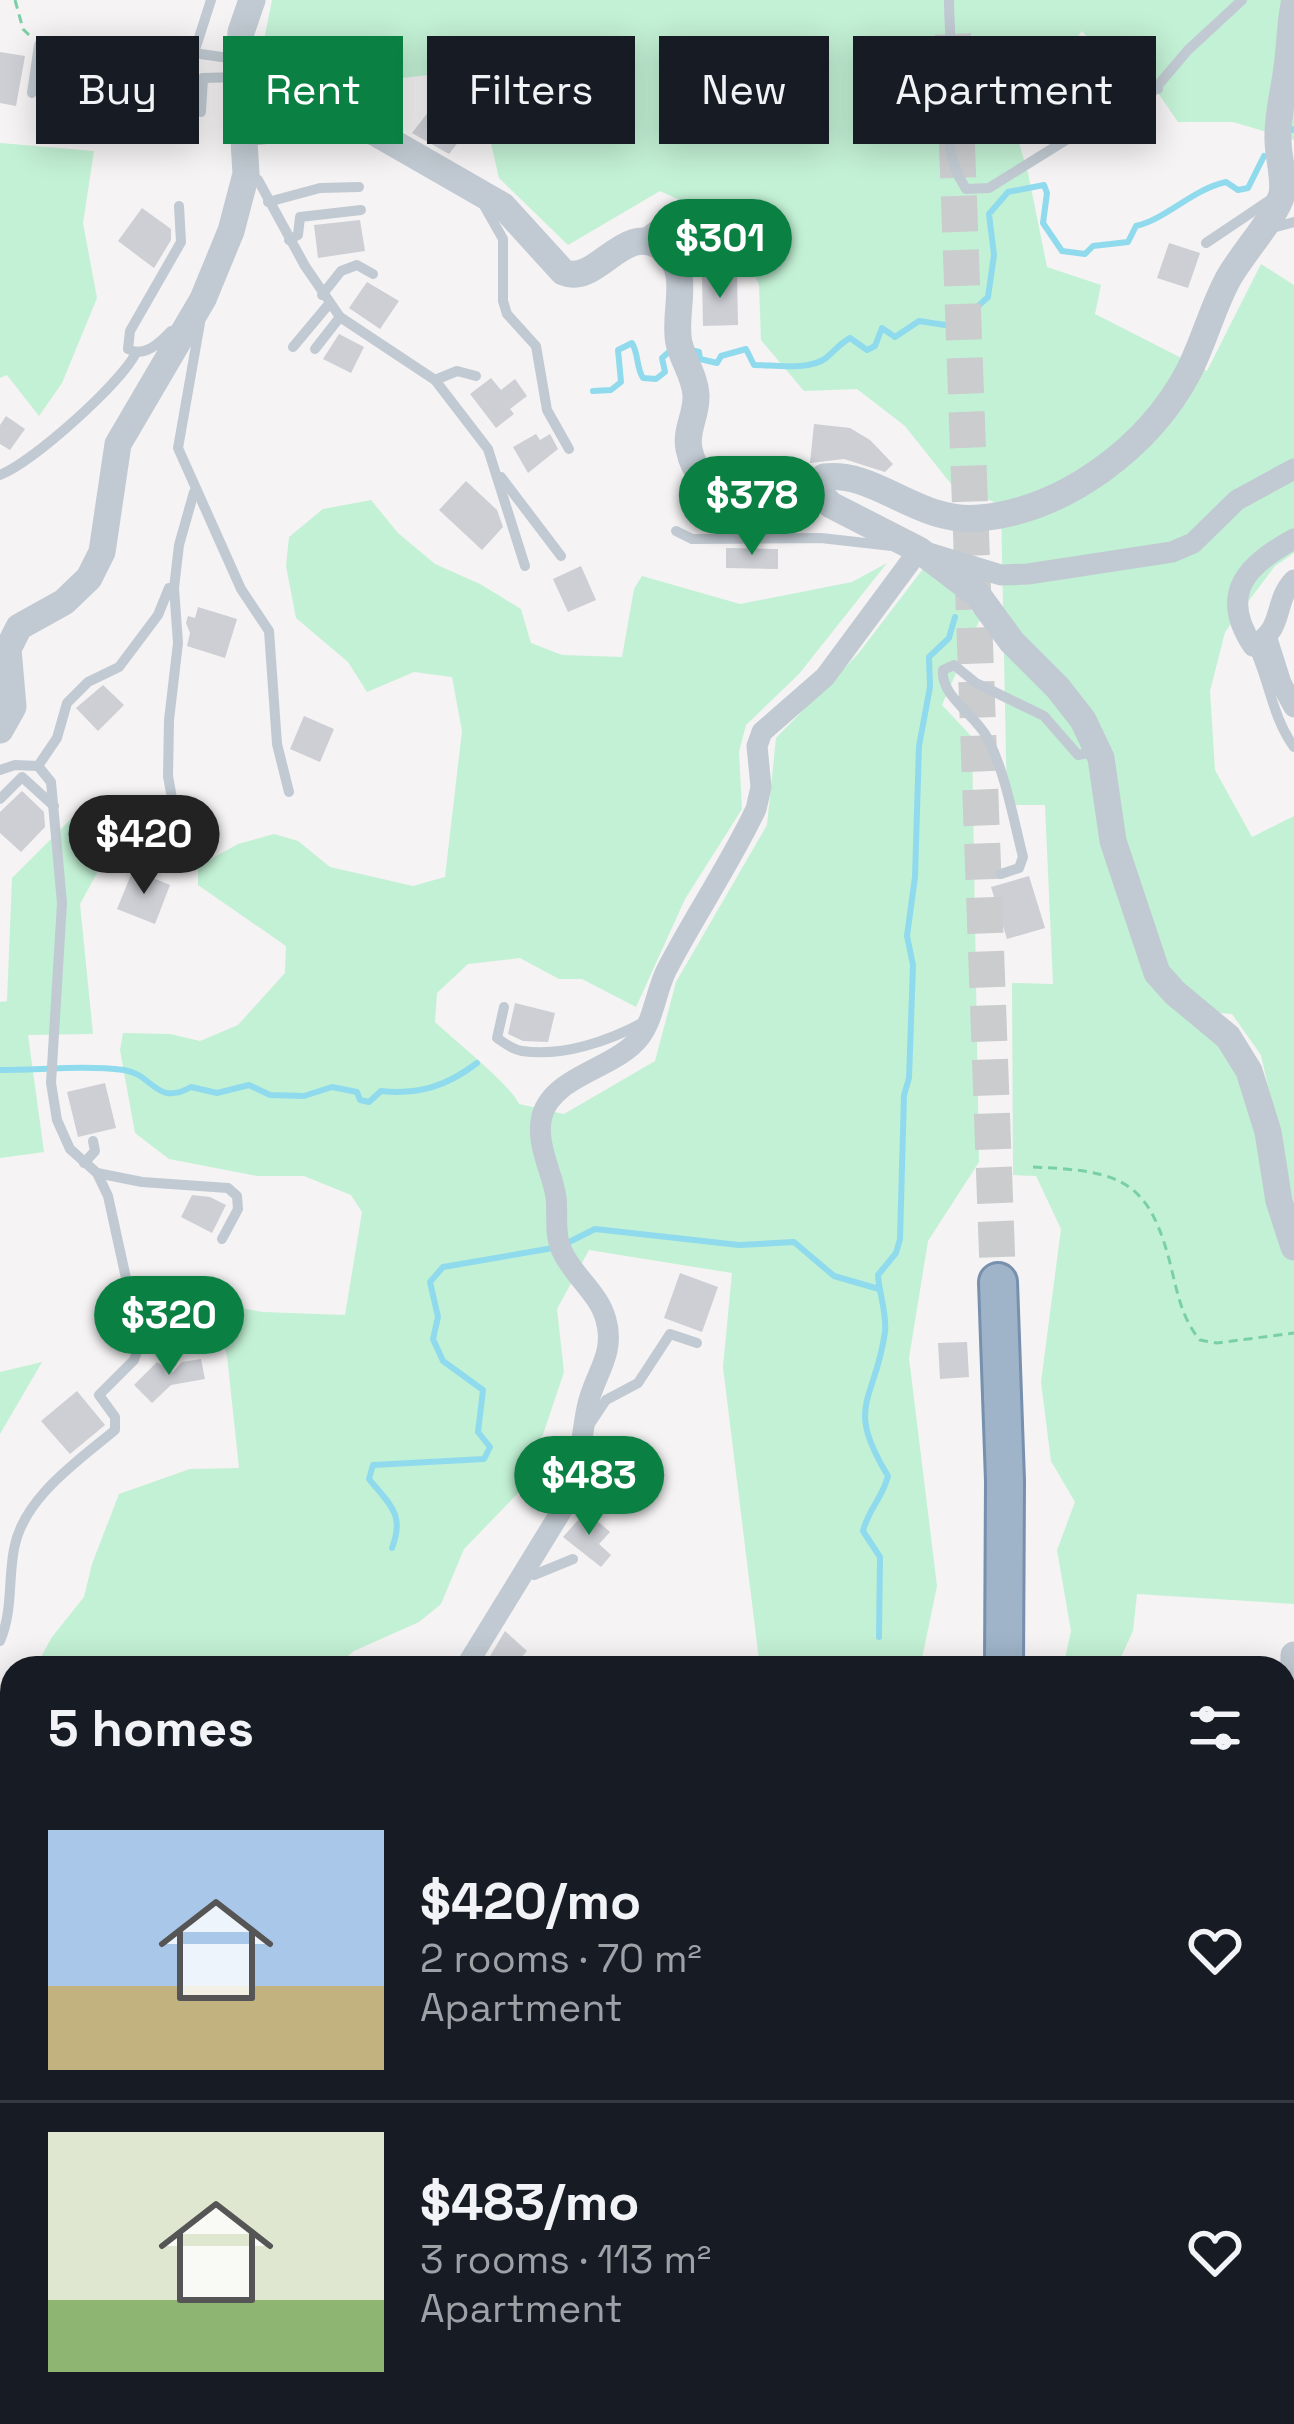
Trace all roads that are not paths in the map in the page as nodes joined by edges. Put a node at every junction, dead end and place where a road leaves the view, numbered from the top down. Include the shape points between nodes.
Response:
1 (211, 0) edge
2 (252, 0) edge
3 (949, 0) edge
4 (1242, 0) edge
5 (1294, 4) edge
6 (241, 36) edge
7 (199, 37) edge
8 (36, 65) edge
9 (223, 73) edge
10 (1158, 89) joint
11 (32, 92) dead end
12 (201, 112) dead end
13 (245, 144) edge
14 (395, 144) edge
15 (1280, 162) junction
16 (246, 174) junction
17 (359, 187) dead end
18 (479, 192) junction
19 (268, 202) junction
20 (179, 206) dead end
21 (361, 210) dead end
22 (1294, 222) edge
23 (1258, 231) junction
24 (290, 240) junction
25 (633, 242) junction
26 (1206, 243) dead end
27 (698, 268) dead end
28 (373, 274) dead end
29 (203, 299) junction
30 (326, 299) junction
31 (340, 317) junction
32 (293, 347) dead end
33 (315, 349) dead end
34 (136, 353) junction
35 (476, 376) dead end
36 (435, 380) junction
37 (569, 449) dead end
38 (1294, 469) edge
39 (497, 472) junction
40 (0, 475) edge
41 (888, 478) dead end
42 (194, 490) junction
43 (815, 490) junction
44 (908, 504) junction
45 (676, 531) dead end
46 (1294, 539) edge
47 (919, 550) junction
48 (561, 556) dead end
49 (524, 566) dead end
50 (1294, 580) edge
51 (175, 588) junction
52 (1260, 642) junction
53 (1294, 707) edge
54 (0, 730) edge
55 (1294, 747) edge
56 (1099, 750) junction
57 (38, 766) junction
58 (0, 770) edge
59 (289, 792) dead end
60 (0, 799) edge
61 (54, 806) junction
62 (163, 867) dead end
63 (1001, 874) dead end
64 (504, 1007) dead end
65 (648, 1019) junction
66 (93, 1141) dead end
67 (84, 1163) junction
68 (97, 1173) junction
69 (222, 1240) dead end
70 (1294, 1247) edge
71 (998, 1282) tunnel mouth
72 (134, 1304) junction
73 (697, 1342) dead end
74 (172, 1361) dead end
75 (583, 1438) junction
76 (570, 1497) junction
77 (598, 1502) dead end
78 (573, 1559) dead end
79 (526, 1568) junction
80 (0, 1641) edge
81 (472, 1656) edge
82 (1004, 1656) edge

1 - 7 lane
2 - 6 street
3 - 10 lane via 946,141 965,189 989,188
4 - 10 lane
5 - 15 street
8 - 11 lane
9 - 12 lane via 203,78
13 - 16 street
14 - 18 street
15 - 23 street via 1283,192
15 - 26 lane via 1278,192
16 - 19 lane
16 - 29 street
17 - 19 lane
18 - 25 street via 503,206 568,275 584,274
18 - 37 lane via 503,239 507,314 536,346 547,410
19 - 24 lane
20 - 34 lane via 181,242 130,331 128,349
21 - 24 lane via 300,217
22 - 23 lane
23 - 44 street via 1217,300 1186,376 1148,428 1090,478 1033,506 978,518
24 - 30 lane
25 - 27 lane via 655,225 674,228
25 - 43 street via 664,249 681,283 678,335 697,398 688,429 698,470 735,493
28 - 30 lane via 356,265 341,271
29 - 34 lane
29 - 42 lane via 178,448
29 - 54 street via 118,444 103,552 89,578 19,627 8,649 13,706
30 - 31 lane
30 - 32 lane
31 - 33 lane
31 - 36 lane
34 - 40 lane via 125,374 34,456
35 - 36 lane via 457,370
36 - 39 lane
38 - 47 street via 1237,500 1172,552 1000,575
39 - 48 lane
39 - 49 lane
41 - 44 lane
42 - 51 lane
42 - 59 lane via 268,631
43 - 44 street via 824,477 837,476
43 - 47 street
45 - 47 lane via 692,539 848,539
46 - 52 street via 1262,556 1239,584 1236,607
47 - 56 street via 977,594
47 - 65 street via 825,677 762,733 756,809
50 - 52 street via 1276,626
51 - 57 lane via 118,667 67,703
51 - 62 lane via 168,776 176,820
52 - 53 street
52 - 55 lane via 1274,708
56 - 63 lane via 1078,755 1044,716 954,665 943,670 944,684 987,736 1024,857
56 - 70 street via 1113,841 1157,973 1228,1037 1249,1071
57 - 58 lane
57 - 61 lane via 51,782
60 - 61 lane via 22,777
61 - 67 lane via 62,902 51,1083 57,1120
64 - 65 lane via 497,1038 519,1052 584,1046
65 - 75 street via 638,1041 566,1086 541,1118 559,1246 606,1319 606,1361
66 - 67 lane
67 - 68 lane
68 - 69 lane via 229,1188 238,1209
68 - 72 lane
71 - 82 highway
72 - 74 lane
72 - 80 lane via 134,1360 99,1395 115,1430 58,1478 22,1525
73 - 75 lane via 670,1334 638,1383 606,1400
75 - 76 street
76 - 77 lane
76 - 79 street
78 - 79 lane via 534,1575
79 - 81 street

